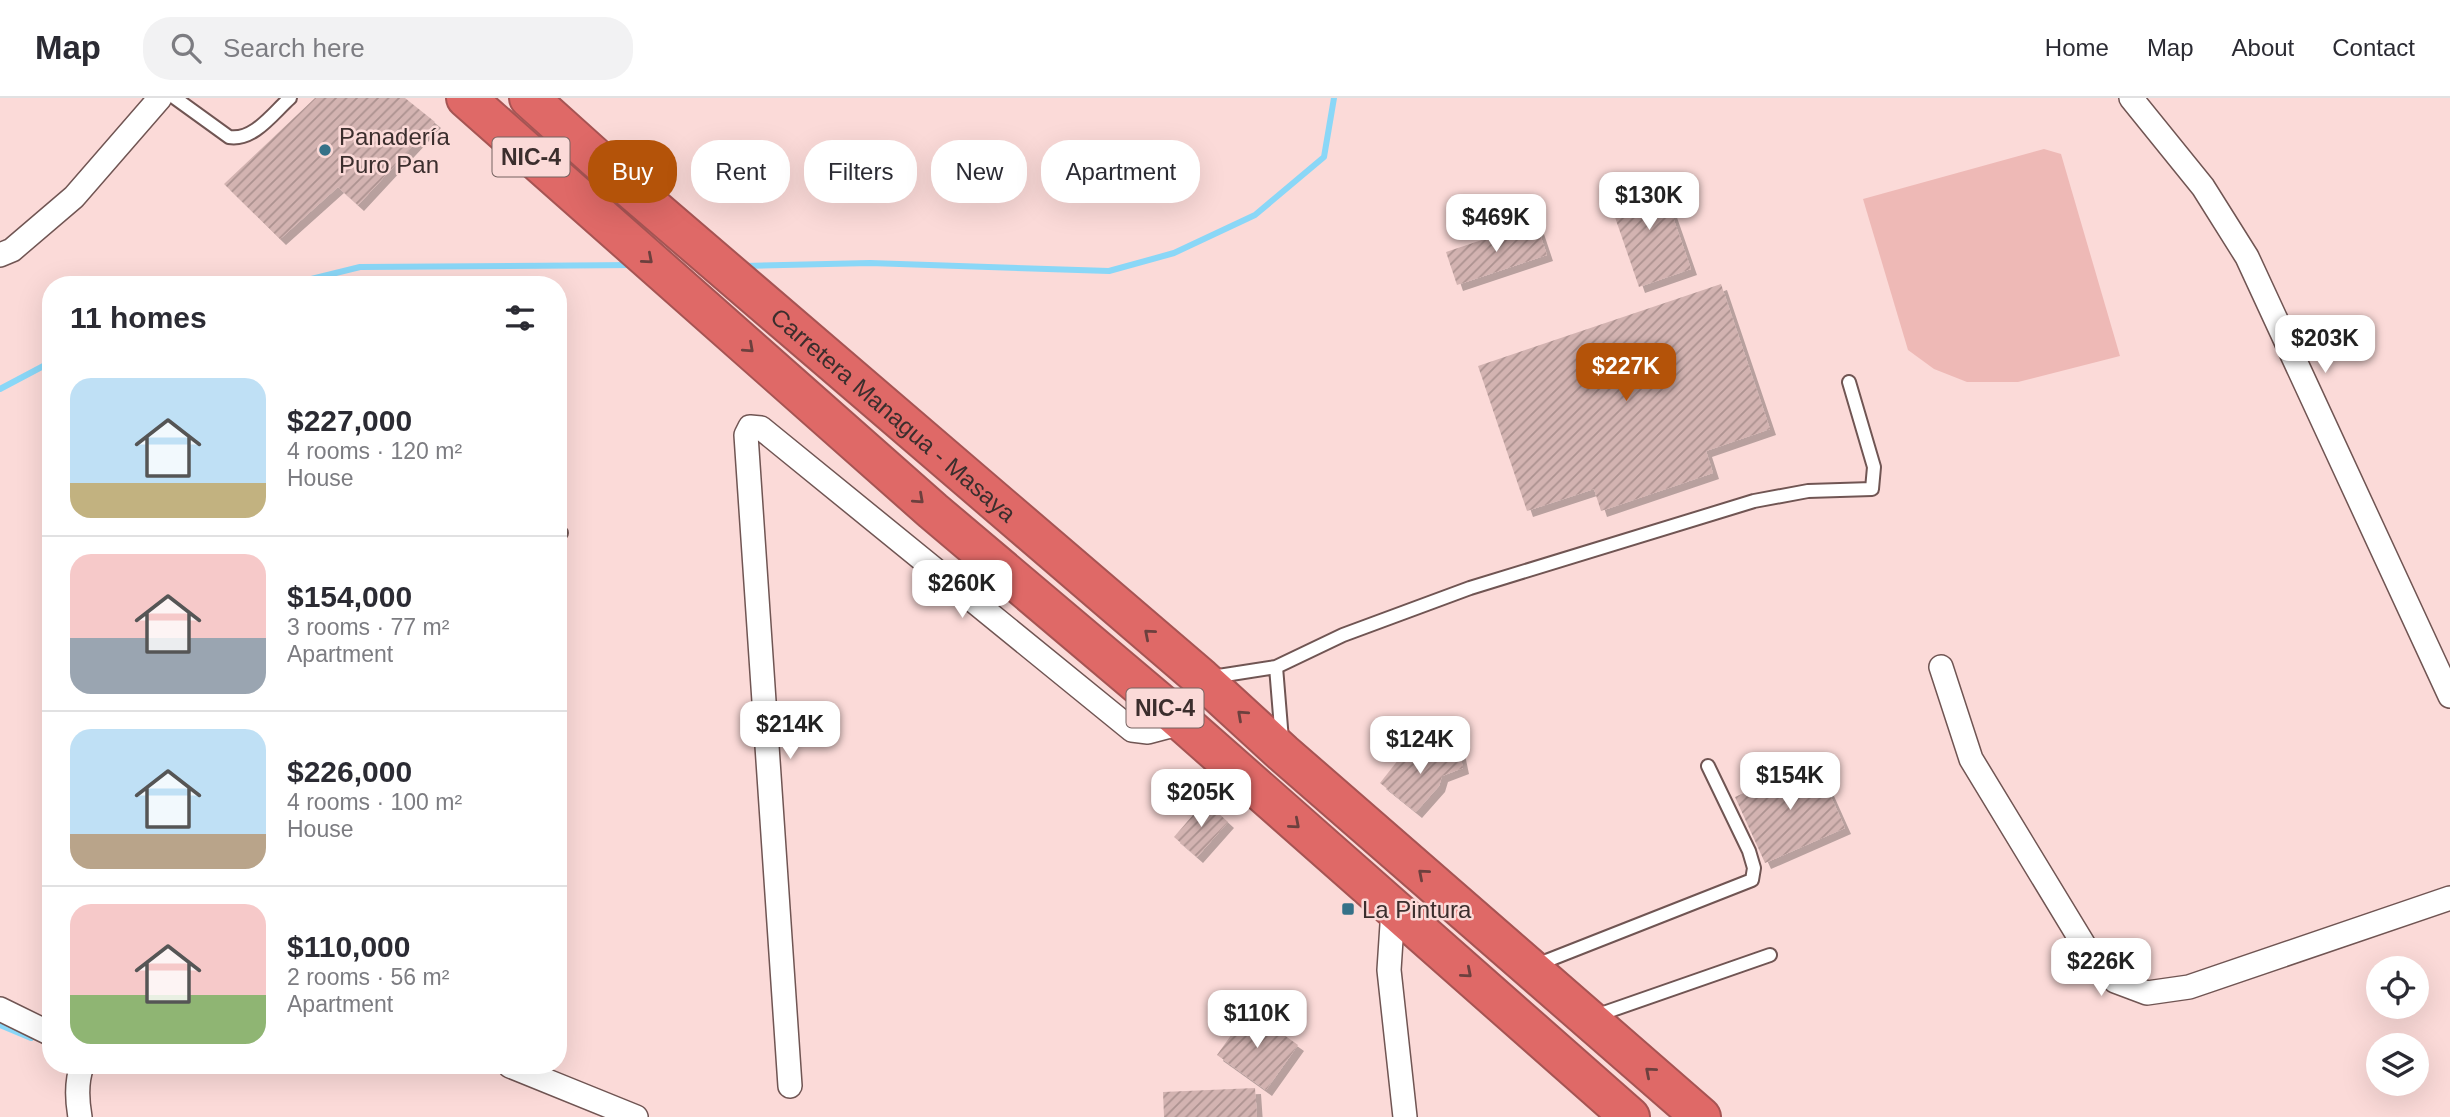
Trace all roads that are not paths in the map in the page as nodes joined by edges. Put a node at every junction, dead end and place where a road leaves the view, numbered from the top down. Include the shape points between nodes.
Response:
1 (160, 98) edge
2 (175, 98) edge
3 (290, 98) edge
4 (466, 98) edge
5 (529, 98) edge
6 (2131, 98) edge
7 (0, 255) edge
8 (1849, 382) dead end
9 (1071, 628) junction
10 (1276, 667) junction
11 (1941, 667) dead end
12 (1201, 678) junction
13 (2450, 696) edge
14 (1182, 723) junction
15 (1283, 752) junction
16 (1708, 766) dead end
17 (2450, 898) edge
18 (1394, 909) junction
19 (1770, 954) dead end
20 (1530, 967) junction
21 (0, 1009) edge
22 (1589, 1019) junction
23 (42, 1030) edge
24 (79, 1074) edge
25 (538, 1074) edge
26 (790, 1086) dead end
27 (80, 1117) edge
28 (636, 1117) edge
29 (1405, 1117) edge
30 (1630, 1117) edge
31 (1701, 1117) edge

1 - 7 street via 74,197
2 - 3 lane via 229,137 240,139
4 -> 9 highway, Carretera Managua - Masaya / NIC-4
12 -> 5 highway, Carretera Managua - Masaya / NIC-4
6 - 13 street via 2203,187 2247,257
8 - 10 lane via 1874,467 1872,489 1808,491 1754,501 1471,588 1343,635
9 - 12 highway via 1165,688 1184,689
9 - 14 highway, Carretera Managua - Masaya / NIC-4
10 - 12 lane
10 - 15 lane
11 - 17 street via 1971,759 2087,950 2115,981 2147,993 2189,987
15 -> 12 highway, Carretera Managua - Masaya / NIC-4
14 -> 18 highway, Carretera Managua - Masaya / NIC-4
14 - 26 street via 1148,732 1132,730 761,428 750,428 746,435
15 - 18 highway via 1295,782 1314,807 1377,860
20 -> 15 highway, Carretera Managua - Masaya / NIC-4
16 - 20 lane via 1749,851 1752,880
18 - 29 street via 1388,970
18 -> 30 highway, Carretera Managua - Masaya / NIC-4
19 - 22 lane
20 - 22 highway, Carretera Managua - Masaya / NIC-4
21 - 23 street
31 -> 22 highway, Carretera Managua - Masaya / NIC-4
24 - 27 street
25 - 28 street

